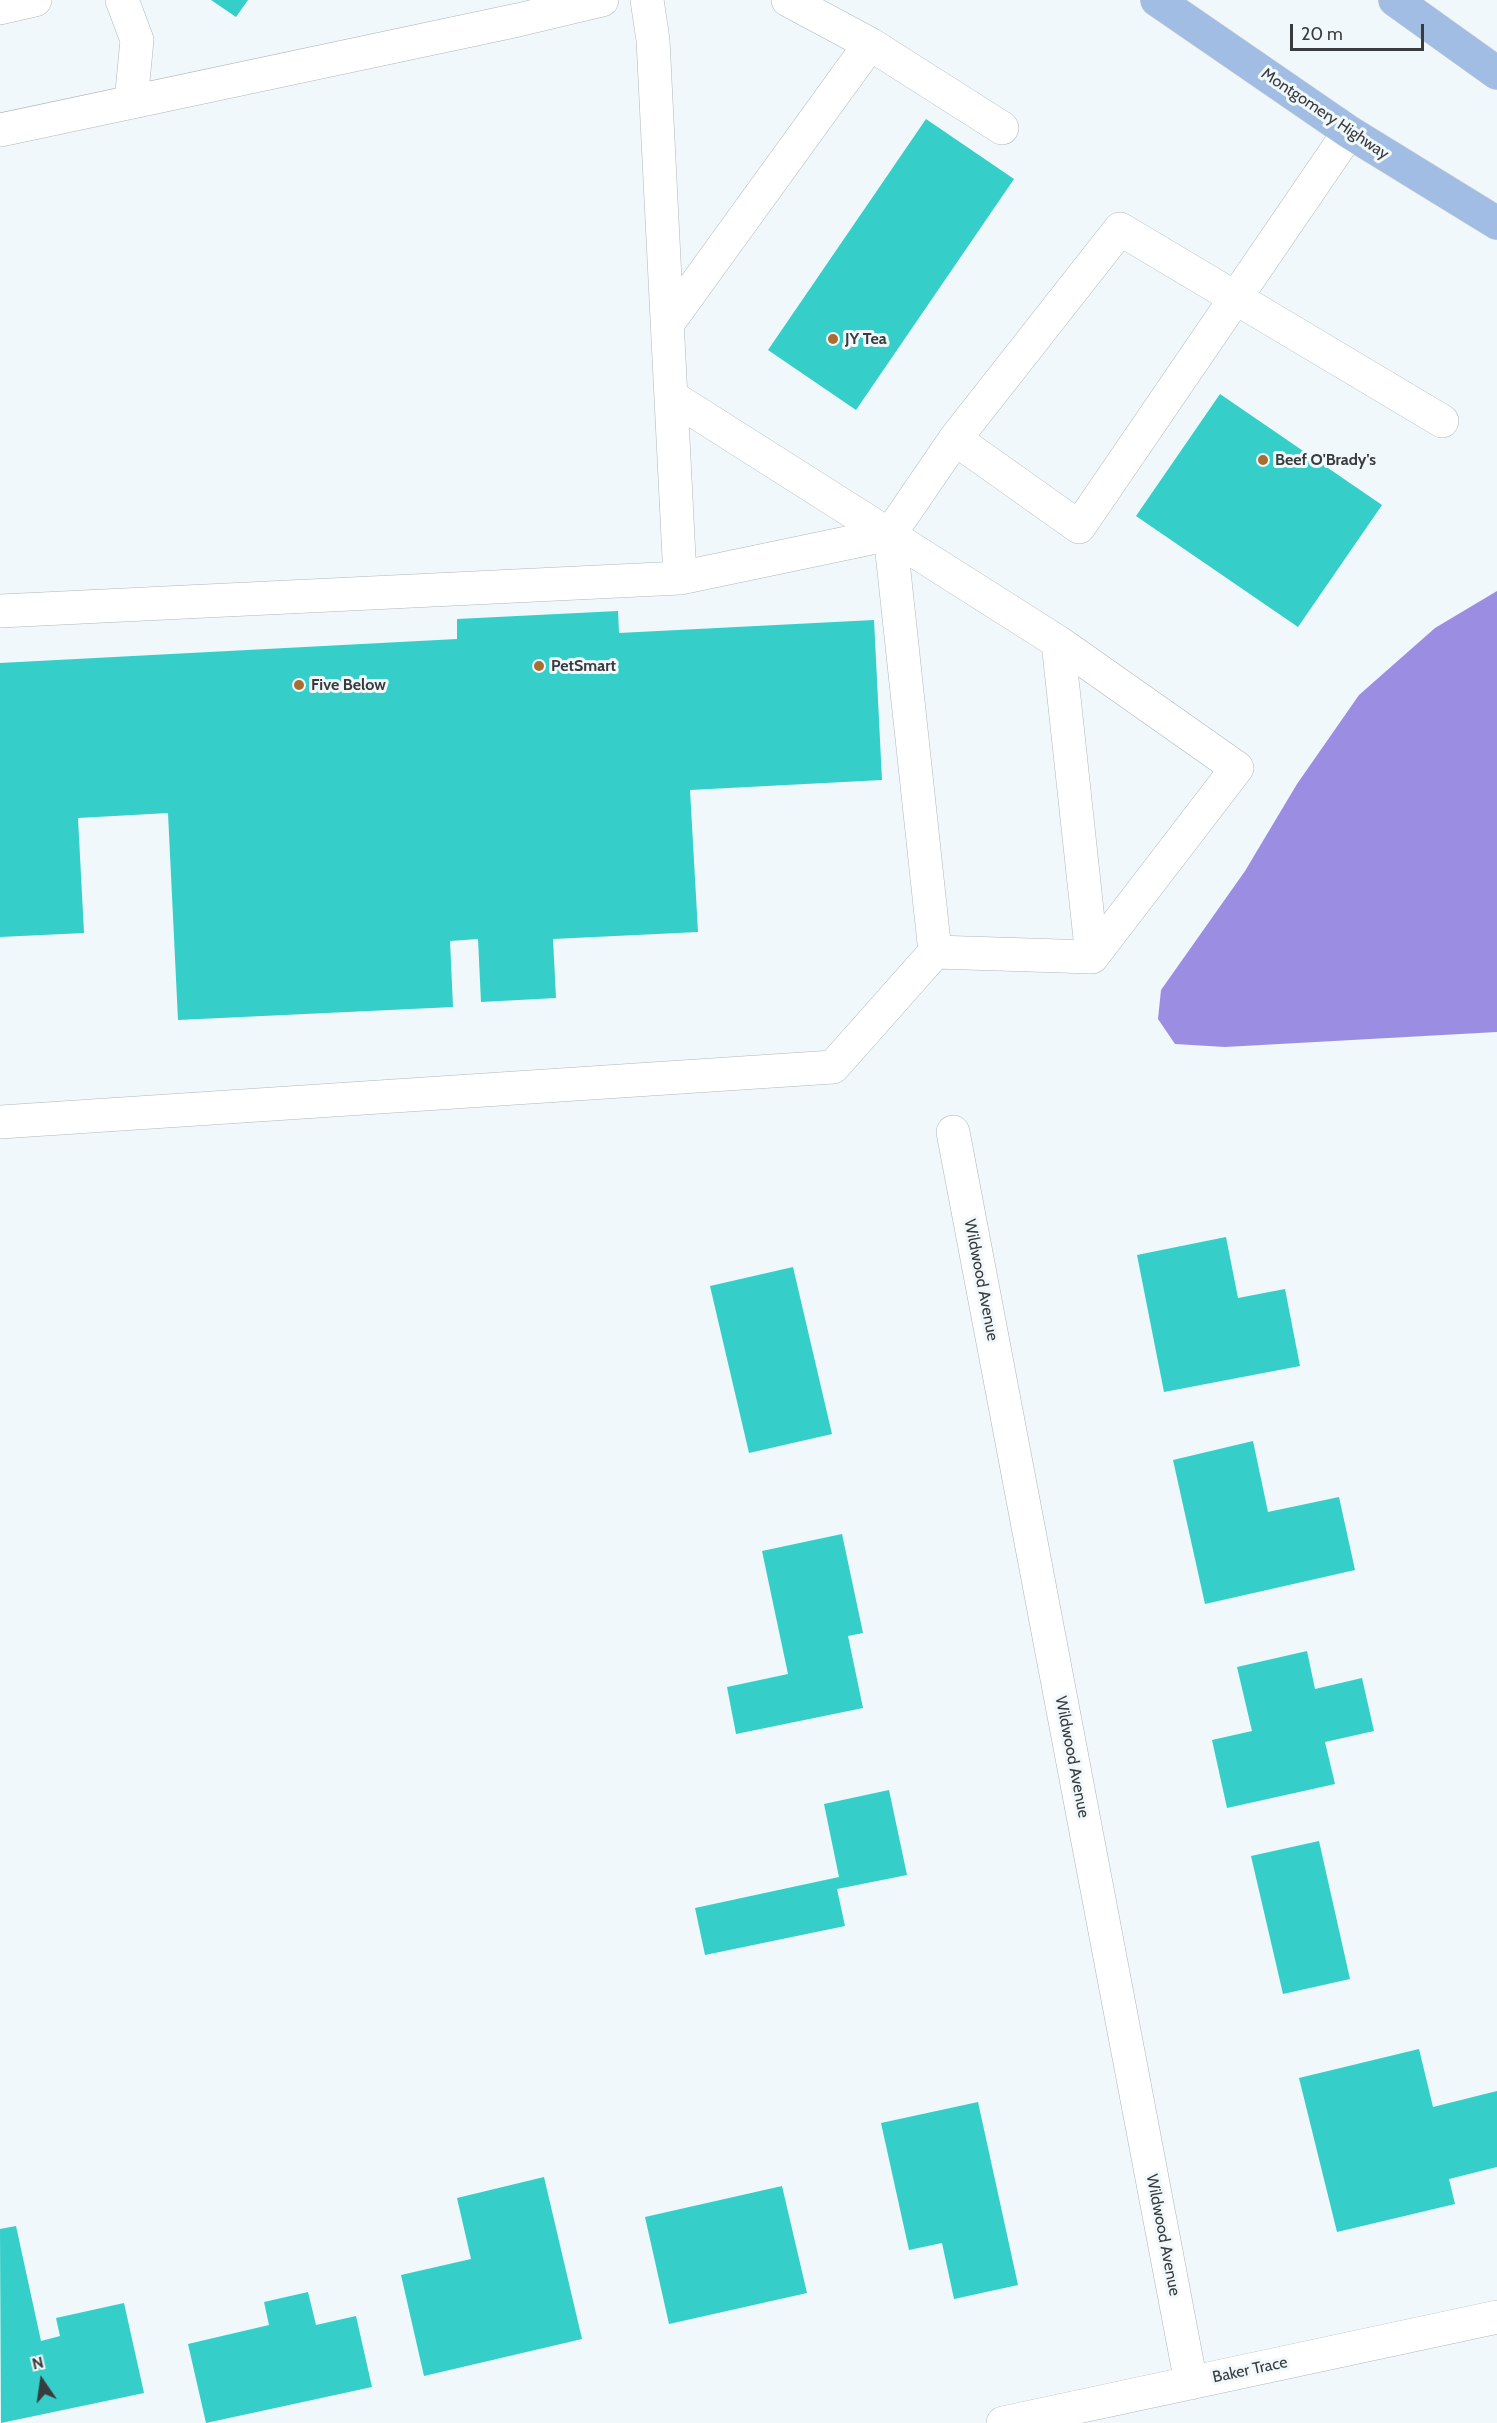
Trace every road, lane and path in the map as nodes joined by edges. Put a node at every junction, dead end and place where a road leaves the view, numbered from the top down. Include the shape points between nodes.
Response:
1 (35, 0) edge
2 (122, 0) edge
3 (602, 0) edge
4 (648, 0) edge
5 (788, 0) edge
6 (1157, 0) edge
7 (1395, 0) edge
8 (0, 8) edge
9 (870, 44) junction
10 (1497, 73) edge
11 (131, 102) junction
12 (1002, 128) dead end
13 (0, 130) edge
14 (1349, 132) junction
15 (1497, 223) edge
16 (1236, 298) junction
17 (668, 323) junction
18 (672, 397) junction
19 (1442, 421) dead end
20 (956, 439) junction
21 (890, 534) junction
22 (680, 578) junction
23 (0, 611) edge
24 (1058, 642) junction
25 (935, 952) junction
26 (1092, 957) junction
27 (0, 1122) edge
28 (953, 1132) dead end
29 (1497, 2317) edge
30 (1191, 2383) junction
31 (1003, 2423) edge

1 - 8 street
2 - 11 street via 137,40
3 - 11 street
4 - 17 street
5 - 9 street
6 - 14 main road, Montgomery Highway
7 - 10 main road
9 - 12 street
9 - 17 street
11 - 13 street
14 - 15 main road, Montgomery Highway
14 - 16 street
16 - 19 street
16 - 20 street via 1120,229
16 - 20 street via 1079,527
17 - 18 street
18 - 21 street
18 - 22 street
20 - 21 street
21 - 22 street
21 - 24 street
21 - 25 street
22 - 23 street
24 - 26 street
24 - 26 street via 1237,768
25 - 26 street
25 - 27 street via 833,1066
28 - 30 street, Wildwood Avenue
29 - 30 street, Baker Trace
30 - 31 street, Baker Trace

